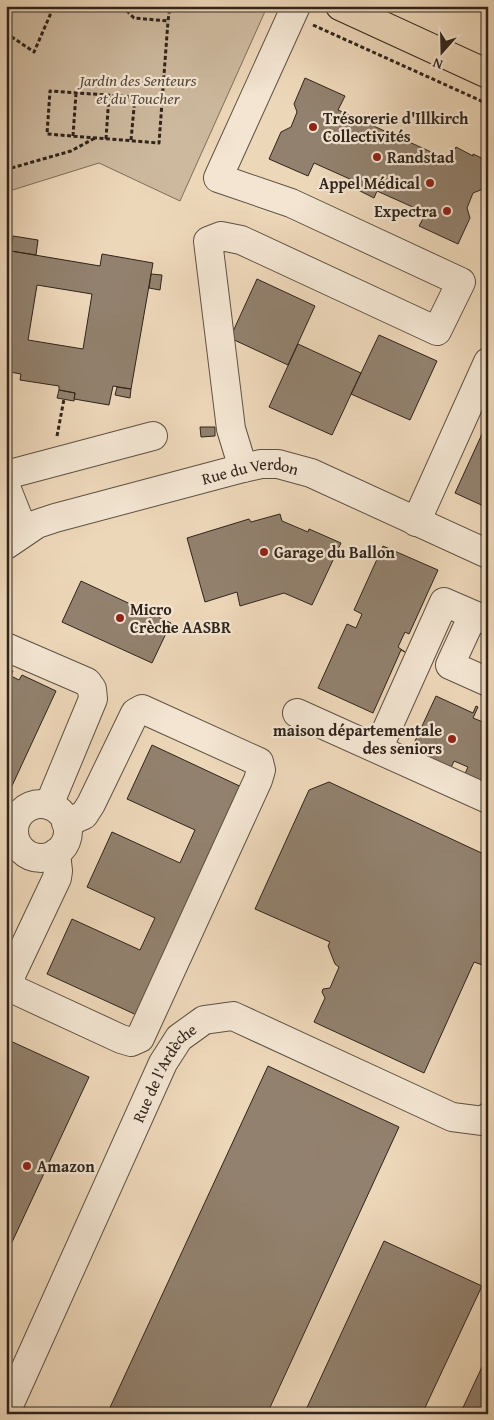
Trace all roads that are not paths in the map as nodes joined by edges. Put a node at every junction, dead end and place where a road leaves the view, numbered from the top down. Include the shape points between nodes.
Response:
1 (340, 6) edge
2 (294, 11) edge
3 (488, 74) edge
4 (488, 362) edge
5 (153, 436) dead end
6 (243, 468) junction
7 (6, 475) edge
8 (6, 486) edge
9 (416, 522) junction
10 (15, 538) edge
11 (488, 554) edge
12 (480, 618) edge
13 (6, 647) edge
14 (488, 682) edge
15 (297, 713) dead end
16 (378, 750) junction
17 (488, 799) edge
18 (58, 814) junction
19 (11, 820) edge
20 (56, 853) junction
21 (488, 1117) edge
22 (6, 1412) edge

1 - 3 main road
2 - 6 street via 218,178 292,203 461,282 438,331 241,240 221,236 208,241 231,429
4 - 9 street
5 - 7 street
6 - 9 street, Rue du Verdon via 261,464 293,467
6 - 10 street, Rue du Verdon via 55,518 37,524
8 - 10 street
9 - 11 street, Rue du Verdon
12 - 14 street via 450,665
12 - 16 street via 444,602
13 - 18 street via 86,682 92,689 93,699
15 - 16 street
16 - 17 street
18 - 19 street via 41,804 30,806
18 - 20 street via 67,834
18 - 20 street via 84,815 135,713 142,709 259,762 261,770 140,1038 131,1042 15,990 10,983 56,878
19 - 20 street via 17,844 25,852 35,857
21 - 22 street, Rue de l'Ardèche via 483,1120 452,1117 233,1016 204,1020 179,1038 163,1063

